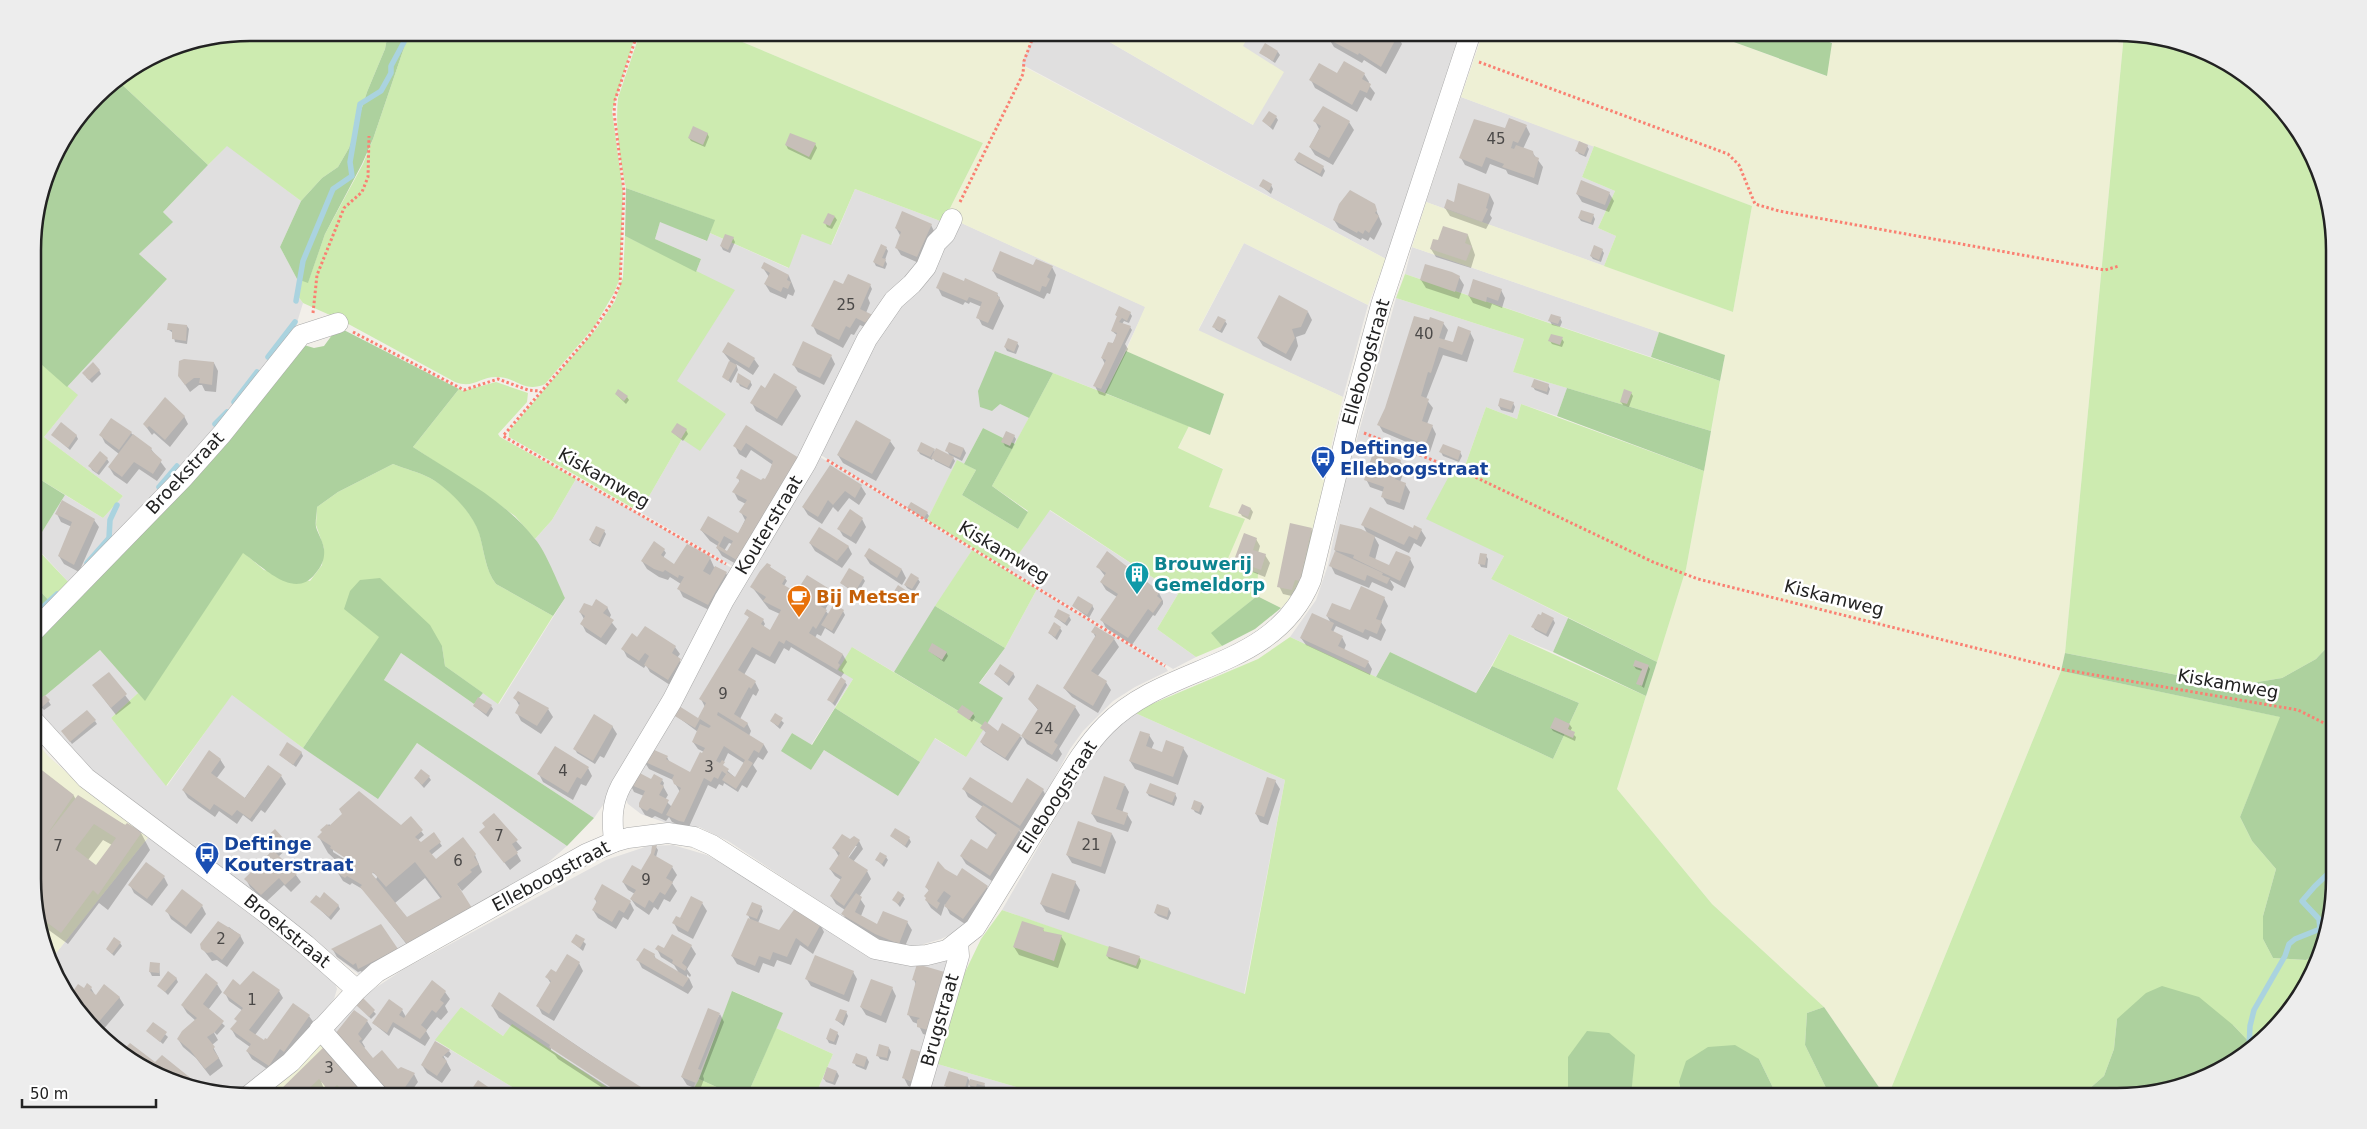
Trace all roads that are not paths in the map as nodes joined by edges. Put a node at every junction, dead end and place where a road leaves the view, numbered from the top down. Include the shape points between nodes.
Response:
1 (1467, 41) edge
2 (952, 219) road end
3 (338, 323) road end
4 (41, 624) edge
5 (41, 728) edge
6 (614, 842) junction
7 (958, 942) junction
8 (357, 990) junction
9 (320, 1029) junction
10 (258, 1088) edge
11 (372, 1088) edge
12 (920, 1088) edge

1 - 7 street, Elleboogstraat via 1382,305 1305,594 1294,611 1273,632 1248,650 1163,685 1125,708 1095,738 975,928
2 - 6 street, Kouterstraat via 936,243 926,267 894,300 867,339 812,451 724,600 672,701 614,799
3 - 4 street, Broekstraat via 301,334 182,479
5 - 8 street, Broekstraat via 86,778 268,914
6 - 7 street, Elleboogstraat via 656,834 694,837 741,862 876,950 927,956 947,950
6 - 8 street, Elleboogstraat via 586,854 377,972
7 - 12 street, Brugstraat via 959,956
8 - 9 street, Elleboogstraat
9 - 10 street, Elleboogstraat via 291,1062
9 - 11 street

